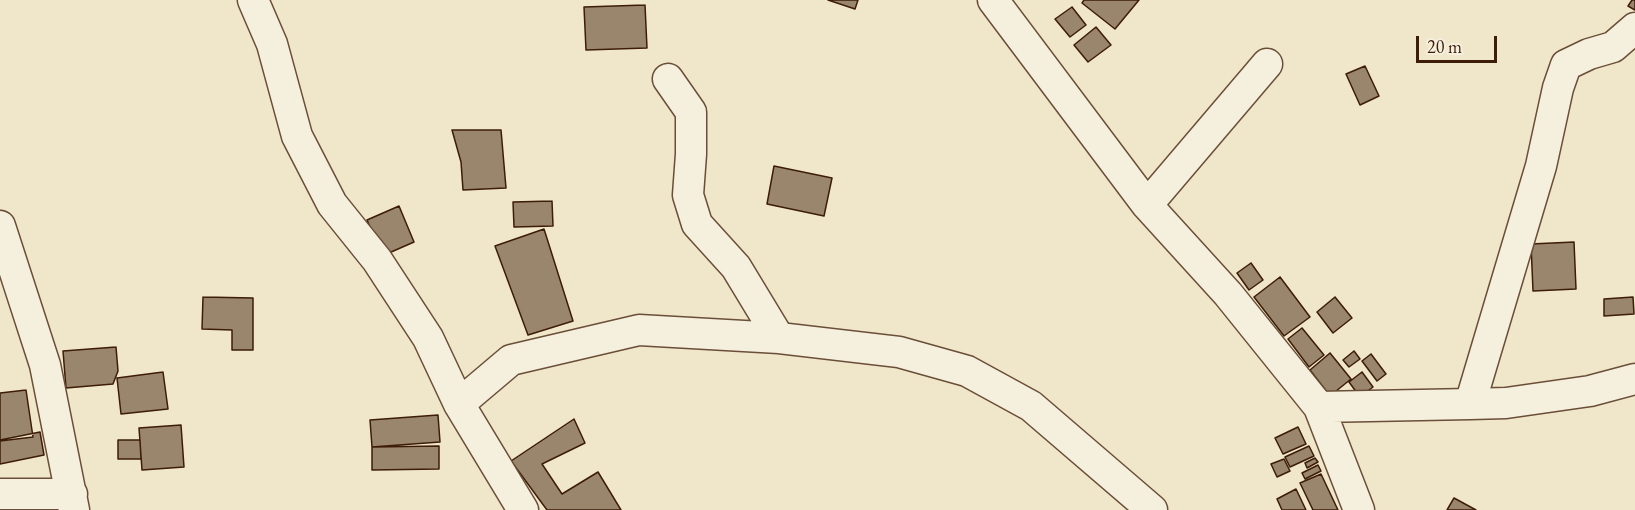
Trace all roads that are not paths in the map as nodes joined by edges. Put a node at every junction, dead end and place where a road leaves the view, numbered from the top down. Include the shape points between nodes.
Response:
1 (253, 0) edge
2 (993, 0) edge
3 (1635, 28) edge
4 (1267, 64) dead end
5 (668, 79) dead end
6 (1147, 205) junction
7 (0, 226) edge
8 (779, 338) junction
9 (1635, 379) edge
10 (459, 404) junction
11 (1470, 404) junction
12 (1319, 407) junction
13 (0, 494) edge
14 (73, 502) edge
15 (523, 510) edge
16 (1152, 510) edge
17 (1359, 510) edge

1 - 10 street via 272,44 297,136 332,204 377,260 428,338
2 - 6 street
3 - 11 street via 1613,48 1566,65 1541,166
4 - 6 street
5 - 8 street via 691,112 688,195 697,224 736,267
6 - 12 street via 1228,294
7 - 14 street via 45,365
8 - 10 street via 639,330 511,360
8 - 16 street via 899,352 967,371 1031,406
9 - 11 street via 1590,391
10 - 15 street
11 - 12 street
12 - 17 street
13 - 14 street

